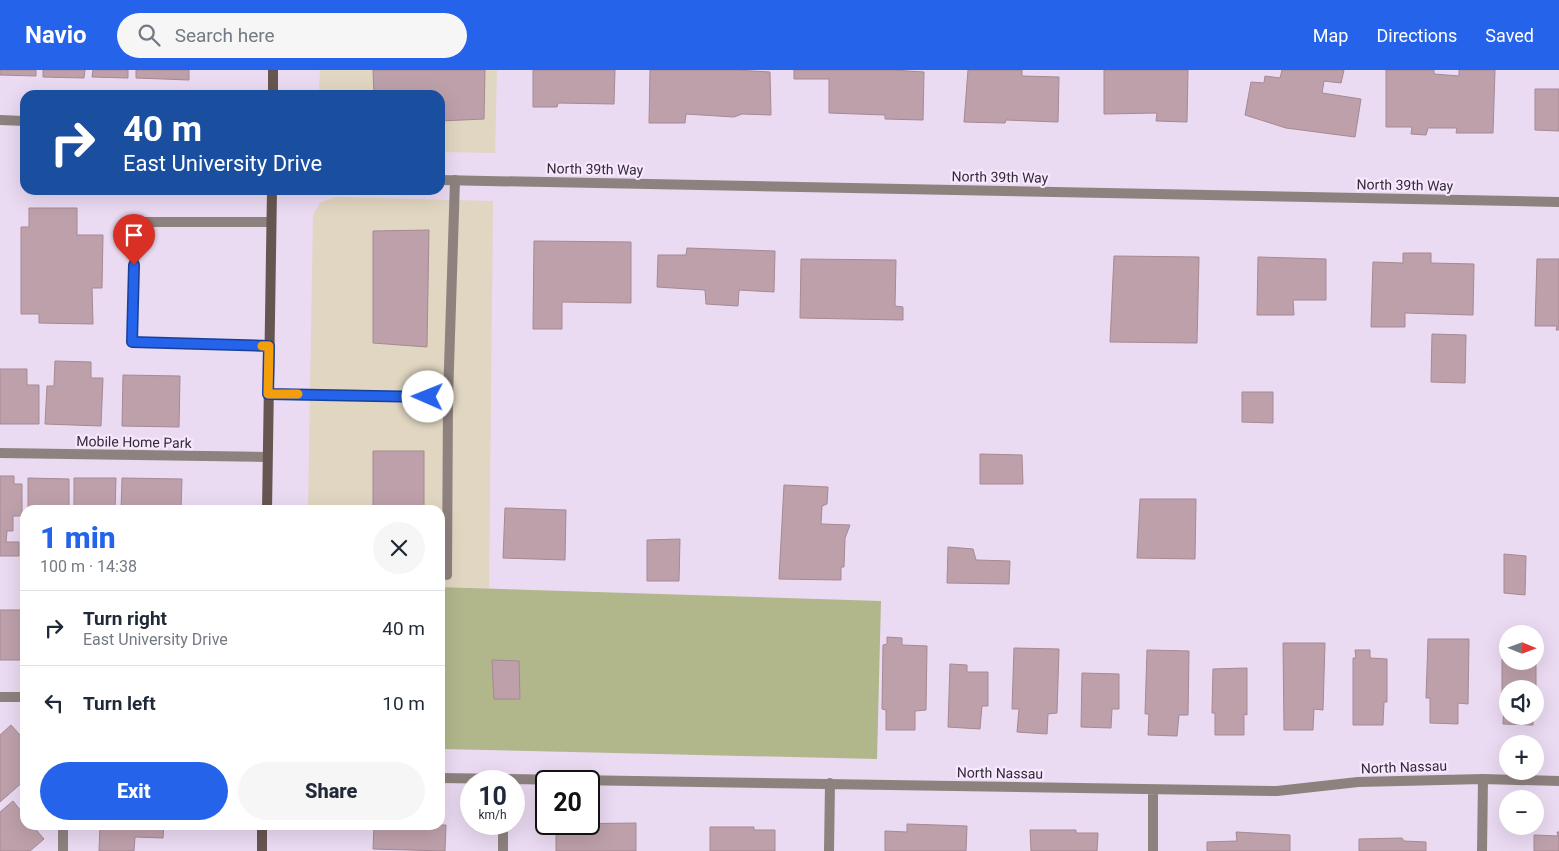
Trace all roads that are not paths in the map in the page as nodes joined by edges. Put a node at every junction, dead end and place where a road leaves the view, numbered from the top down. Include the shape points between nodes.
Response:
1 (274, 70) edge
2 (273, 90) edge
3 (0, 120) edge
4 (20, 121) edge
5 (445, 180) edge
6 (455, 180) junction
7 (272, 195) edge
8 (1559, 202) edge
9 (271, 222) junction
10 (269, 346) junction
11 (268, 394) junction
12 (448, 398) junction
13 (0, 453) edge
14 (267, 458) junction
15 (267, 505) edge
16 (446, 575) dead end
17 (0, 697) edge
18 (20, 697) edge
19 (445, 778) edge
20 (460, 779) edge
21 (1484, 779) junction
22 (525, 780) edge
23 (1559, 781) edge
24 (830, 783) junction
25 (1153, 790) junction
26 (64, 830) edge
27 (262, 830) edge
28 (503, 835) edge
29 (63, 851) edge
30 (262, 851) edge
31 (503, 851) edge
32 (829, 851) edge
33 (1153, 851) edge
34 (1482, 851) edge

1 - 2 main road
3 - 4 street
5 - 6 street, North 39th Way
6 - 8 street, North 39th Way
6 - 12 street
7 - 9 main road
9 - 10 main road
9 - 10 street via 136,222 132,342
10 - 11 main road
11 - 12 street
11 - 14 main road
12 - 16 street
13 - 14 street, Mobile Home Park
14 - 15 main road
17 - 18 street
19 - 20 street, North Nassau
21 - 23 street, North Nassau
21 - 25 street, North Nassau via 1358,782 1277,791
21 - 34 street
22 - 24 street, North Nassau
24 - 25 street, North Nassau
24 - 32 street
25 - 33 street
26 - 29 street
27 - 30 main road
28 - 31 street

